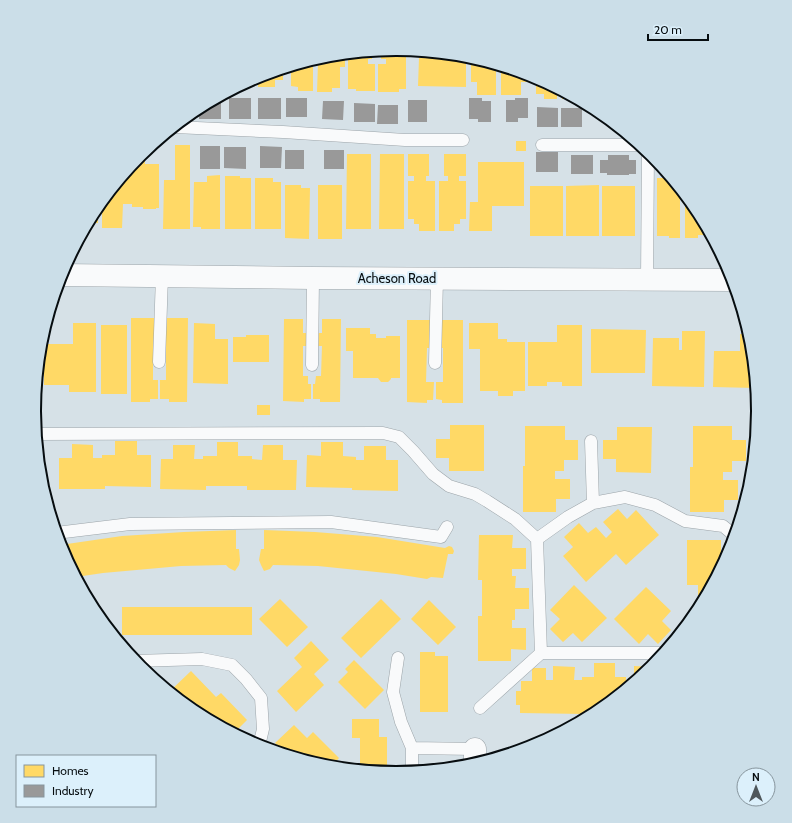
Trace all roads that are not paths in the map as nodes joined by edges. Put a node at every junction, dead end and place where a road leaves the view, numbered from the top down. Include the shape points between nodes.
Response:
1 (184, 127) edge
2 (463, 140) dead end
3 (542, 144) dead end
4 (630, 145) edge
5 (648, 161) edge
6 (68, 275) edge
7 (162, 276) junction
8 (313, 278) junction
9 (437, 278) junction
10 (647, 280) junction
11 (726, 280) edge
12 (159, 362) dead end
13 (435, 364) dead end
14 (312, 365) dead end
15 (42, 434) edge
16 (591, 441) dead end
17 (593, 503) junction
18 (447, 527) dead end
19 (731, 530) edge
20 (62, 532) edge
21 (537, 539) junction
22 (657, 652) edge
23 (541, 653) junction
24 (398, 658) dead end
25 (143, 661) edge
26 (480, 708) dead end
27 (261, 739) edge
28 (412, 748) junction
29 (475, 757) edge
30 (412, 766) edge

1 - 2 lane via 405,140
3 - 4 lane
5 - 10 lane
6 - 7 street, Acheson Road
7 - 8 street, Acheson Road
7 - 12 lane
8 - 9 street, Acheson Road
8 - 14 lane
9 - 10 street, Acheson Road
9 - 13 lane
10 - 11 street, Acheson Road
15 - 21 lane via 383,433 399,437 433,474 449,486 475,494 487,501 515,519
16 - 17 lane
17 - 19 lane via 625,497 655,505 685,521 724,526
17 - 21 lane
18 - 20 lane via 441,537 331,522 130,524
21 - 23 lane
22 - 23 lane
23 - 26 lane
24 - 28 lane via 393,692 401,722
25 - 27 lane via 202,659 232,665 261,698 263,729
28 - 29 lane
28 - 30 lane

